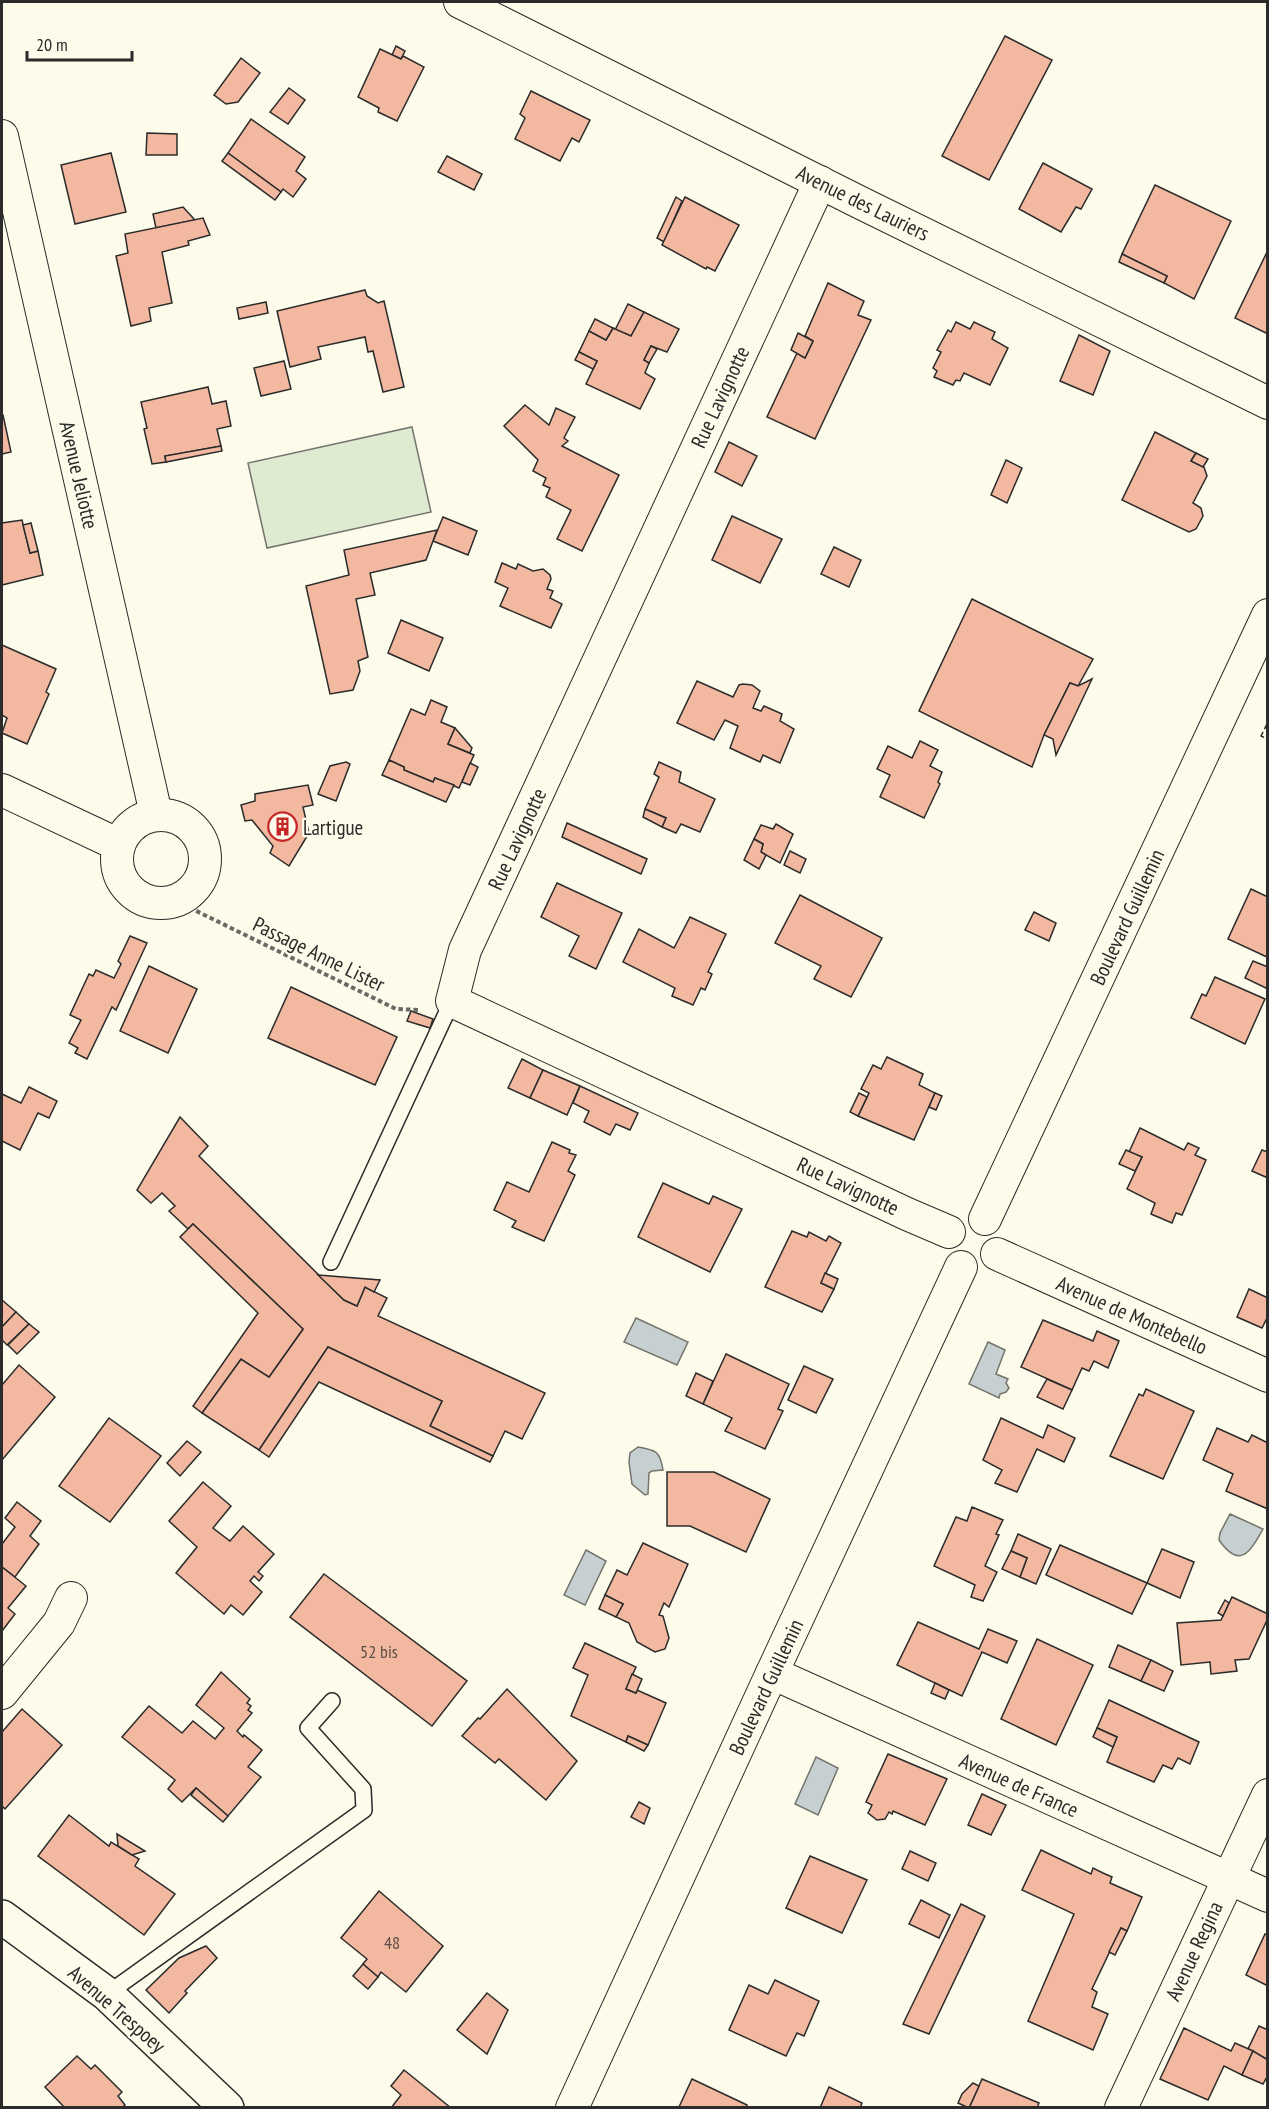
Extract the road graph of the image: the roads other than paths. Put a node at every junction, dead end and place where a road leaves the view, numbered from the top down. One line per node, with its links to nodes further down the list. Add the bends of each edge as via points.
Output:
1 (460, 2): 3 (street, Avenue des Lauriers)
2 (2, 136): 7 (street, Avenue Jeliotte)
3 (820, 182): 4 (street, Avenue des Lauriers); 9 (street, Rue Lavignotte, via 465,950)
4 (1268, 403)
5 (1268, 615): 10 (street, Boulevard Guillemin)
6 (2, 790): 8 (street)
7 (156, 814): 8 (street, via 133,824); 8 (street, via 184,820 195,830 204,849 204,871 189,894 162,904 135,895 119,873)
8 (118, 845)
9 (452, 1001): 11 (street, Rue Lavignotte); 13 (lane)
10 (985, 1219): 11 (street, via 968,1217); 12 (street, via 998,1234)
11 (949, 1232): 14 (street, via 948,1252)
12 (997, 1254): 14 (street, via 982,1268); 15 (street, Avenue de Montebello)
13 (331, 1262)
14 (961, 1267): 17 (street, Boulevard Guillemin)
15 (1268, 1376)
16 (71, 1598): 18 (street, via 59,1623)
17 (772, 1673): 21 (street, Avenue de France); 26 (street, Boulevard Guillemin)
18 (2, 1693)
19 (332, 1701): 24 (lane, via 308,1728 363,1789 364,1810)
20 (1268, 1795): 21 (street, Avenue Regina)
21 (1227, 1879): 22 (street, Avenue de France); 27 (street, Avenue Regina)
22 (1268, 1896)
23 (2, 1917): 24 (street, Avenue Trespoey)
24 (107, 1994): 25 (street, Avenue Trespoey)
25 (227, 2108)
26 (572, 2108)
27 (1121, 2108)

